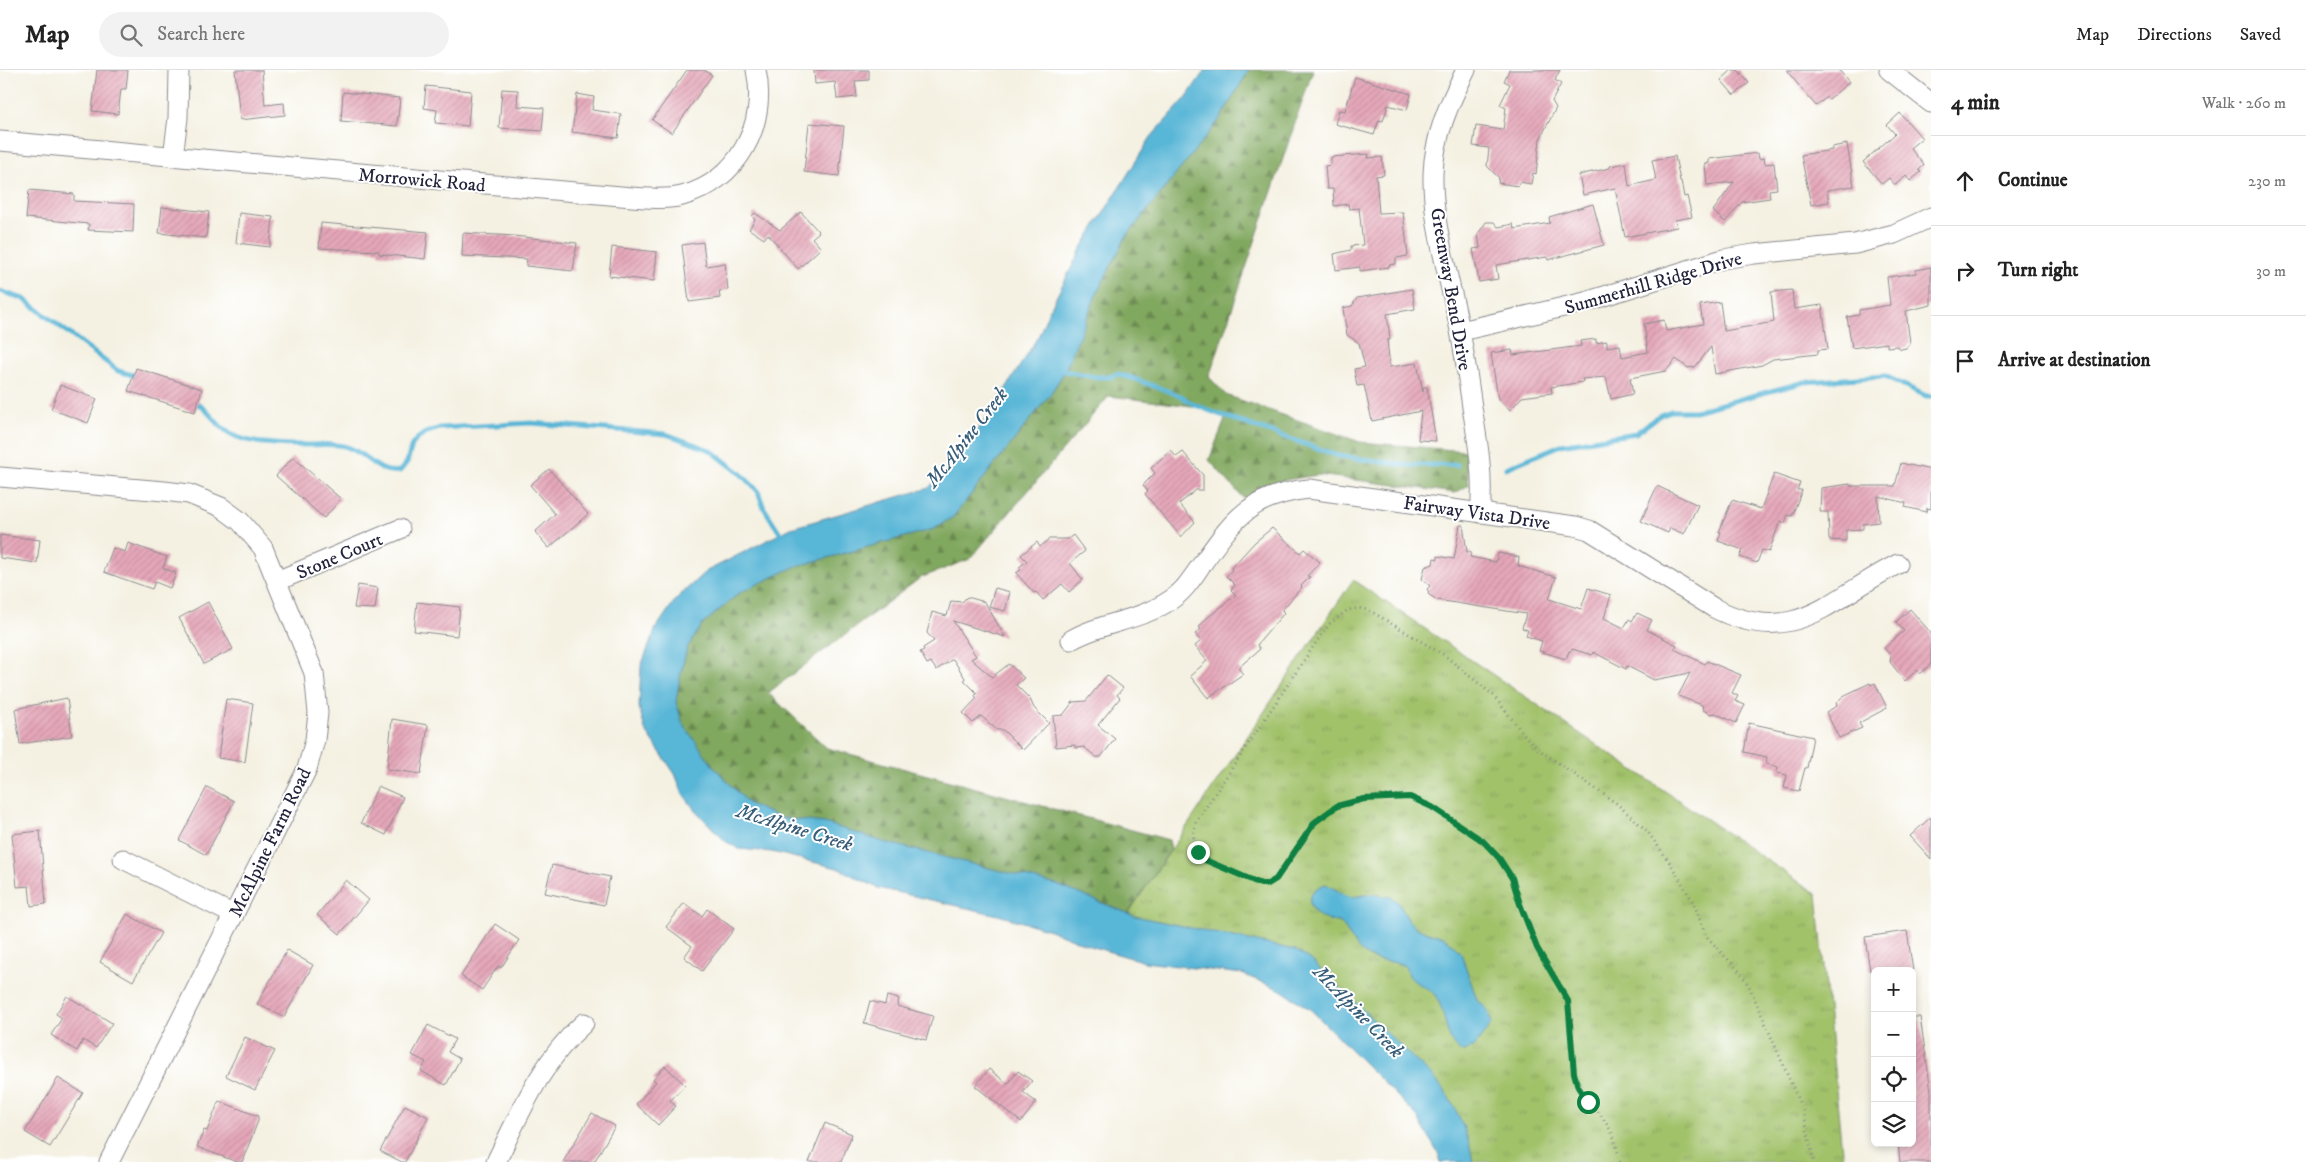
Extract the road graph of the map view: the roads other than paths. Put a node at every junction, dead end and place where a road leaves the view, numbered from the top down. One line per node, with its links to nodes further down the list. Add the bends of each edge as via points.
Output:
1 (179, 70): 7 (street)
2 (756, 70): 7 (street, Morrowick Road, via 760,88 759,110 742,153 733,165 703,188 682,196 632,198)
3 (1466, 70): 9 (street, Greenway Bend Drive, via 1443,122 1436,148 1434,175 1436,212)
4 (1890, 70): 5 (street)
5 (1931, 103)
6 (0, 141): 7 (street, Morrowick Road)
7 (173, 157)
8 (1931, 216): 9 (street, Summerhill Ridge Drive, via 1894,234 1855,244 1723,260 1585,302)
9 (1461, 330): 11 (street, Greenway Bend Drive, via 1482,469)
10 (0, 477): 14 (street, McAlpine Farm Road, via 199,497 221,507 249,529 263,548)
11 (1480, 513): 13 (street, Fairway Vista Drive, via 1589,530 1714,608 1746,621 1801,620); 15 (street, Fairway Vista Drive, via 1309,489 1272,496 1258,502 1235,521 1174,598 1141,616 1101,626)
12 (400, 529): 14 (street, Stone Court)
13 (1898, 564)
14 (277, 581): 17 (street, McAlpine Farm Road, via 314,673 318,713 315,740 301,784)
15 (1071, 640)
16 (123, 859): 17 (street)
17 (234, 915): 19 (street, McAlpine Farm Road)
18 (584, 1023): 20 (street, via 568,1037 546,1066)
19 (109, 1162)
20 (496, 1162)

